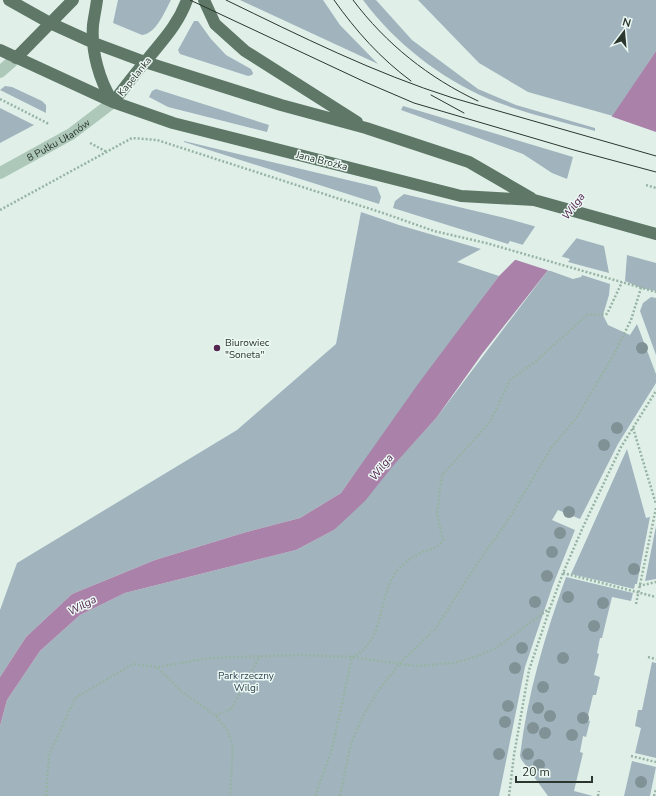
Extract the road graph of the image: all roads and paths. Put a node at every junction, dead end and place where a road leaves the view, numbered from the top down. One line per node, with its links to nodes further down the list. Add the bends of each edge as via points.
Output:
1 (9, 0): 6 (main road, Jana Brożka)
2 (73, 0): 6 (main road)
3 (97, 0): 7 (main road, Kapelanka, via 93,26)
4 (187, 0): 10 (main road, Kapelanka, via 169,34)
5 (204, 0): 15 (main road, via 215,24 245,51)
6 (50, 23): 7 (main road, Jana Brożka); 9 (main road)
7 (94, 43): 10 (main road, Jana Brożka); 13 (main road, Kapelanka, via 106,92)
8 (0, 50): 9 (main road, Jana Brożka)
9 (16, 58): 11 (street); 13 (main road, Jana Brożka)
10 (145, 62): 13 (main road, Kapelanka); 15 (main road, Jana Brożka, via 281,105)
11 (0, 72)
12 (0, 98): 14 (path)
13 (113, 102): 16 (street, 8 Pułku Ułanów, via 71,134); 19 (main road, Jana Brożka, via 173,123 461,196)
14 (41, 120)
15 (366, 128): 19 (main road, Jana Brożka, via 469,162)
16 (0, 173)
17 (646, 185): 18 (path)
18 (656, 188)
19 (534, 200): 21 (main road, Jana Brożka)
20 (0, 210): 22 (path, via 132,138 157,140 434,231 486,243)
21 (656, 234)
22 (622, 282): 23 (path); 37 (path, via 607,314 587,315 536,361 510,380 490,422 442,475 437,514 443,540 439,546 421,552 399,567 390,583 371,640 360,654)
23 (641, 288): 24 (path); 40 (path, via 631,320 577,417 551,448 506,523 436,628)
24 (656, 292)
25 (656, 391): 26 (path)
26 (633, 428): 27 (path); 29 (path, via 621,447)
27 (656, 504)
28 (656, 508): 31 (path)
29 (563, 573): 32 (path); 35 (path)
30 (656, 582): 31 (path)
31 (639, 586): 32 (path)
32 (638, 592): 33 (path); 34 (path)
33 (656, 597)
34 (636, 604)
35 (550, 608): 40 (path, via 496,648 475,657 454,663 415,666); 51 (path, via 529,670)
36 (260, 656): 37 (path); 41 (path, via 210,658); 42 (path, via 232,708)
37 (352, 657): 40 (path); 49 (path, via 332,749)
38 (648, 657): 39 (path)
39 (656, 659)
40 (400, 663): 50 (path, via 364,714 351,744)
41 (158, 667): 42 (path, via 182,692); 47 (path, via 133,664 75,698 49,755)
42 (216, 716): 48 (path, via 227,730 233,746)
43 (631, 756): 44 (path)
44 (656, 762)
45 (656, 789): 53 (path)
46 (599, 791): 52 (path)
47 (46, 796)
48 (230, 796)
49 (315, 796)
50 (340, 796)
51 (509, 796)
52 (598, 796)
53 (654, 796)

